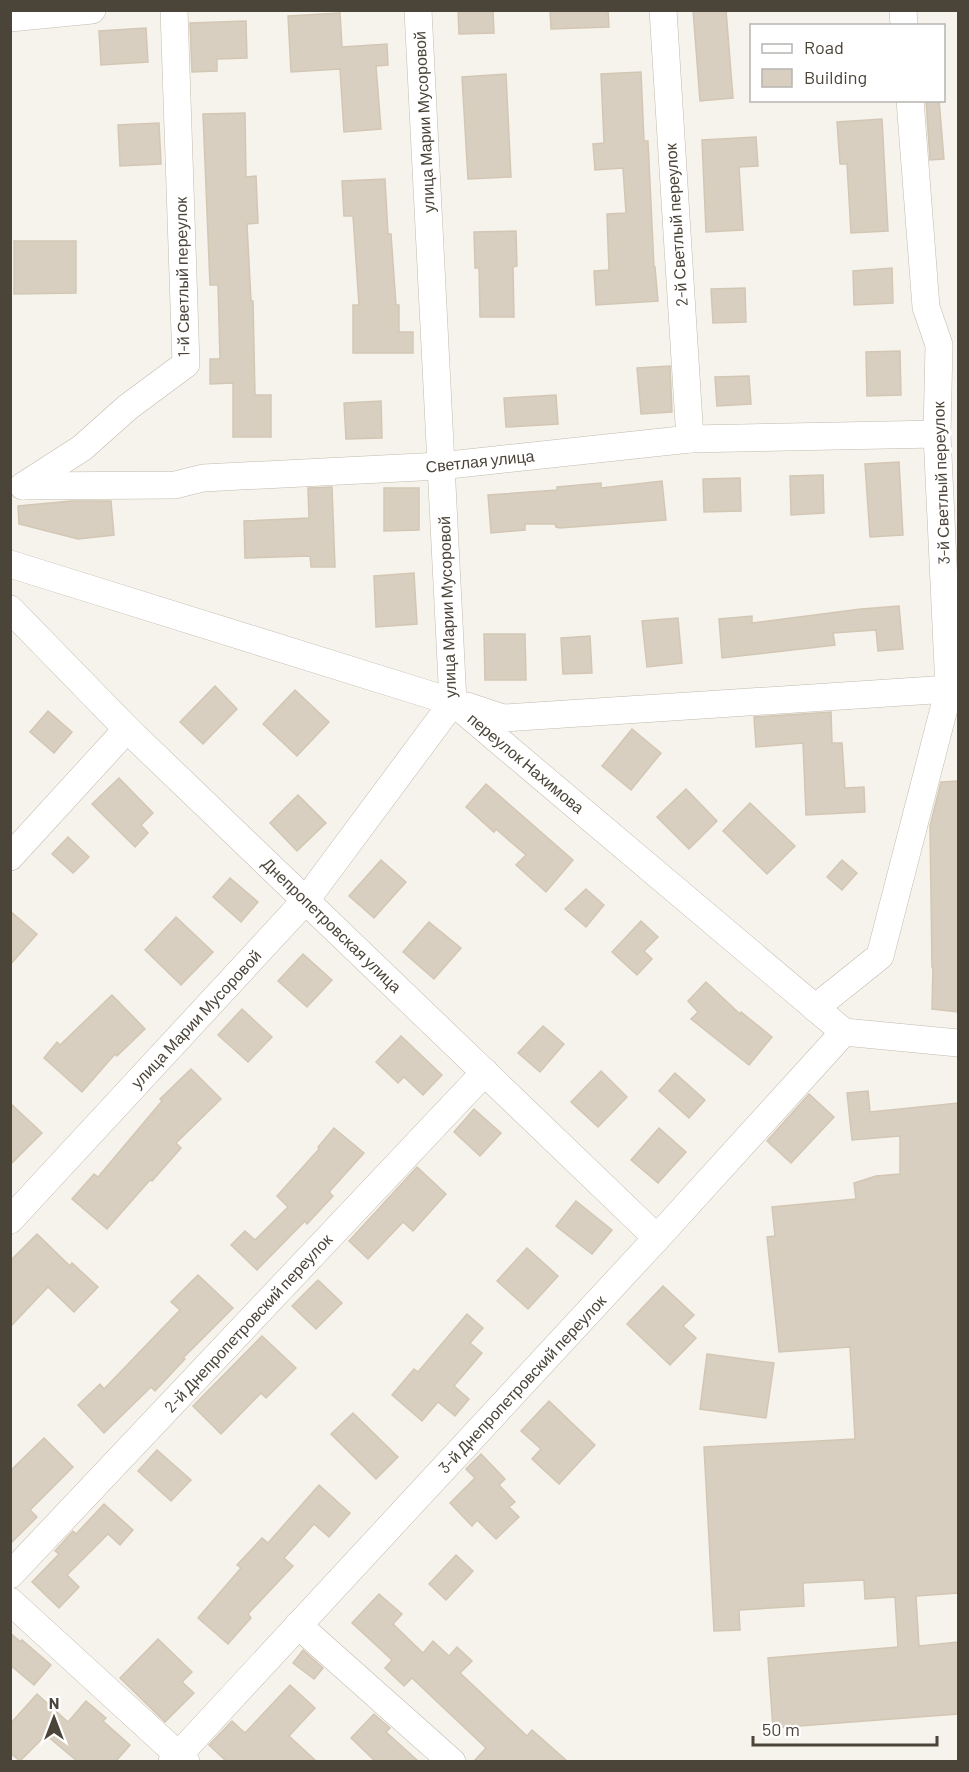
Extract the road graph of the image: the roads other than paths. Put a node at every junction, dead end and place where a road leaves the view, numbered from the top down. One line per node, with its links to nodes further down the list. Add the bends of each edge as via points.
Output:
1 (92, 10): 5 (street)
2 (174, 10): 11 (street, 1-й Светлый переулок, via 186,364 82,448)
3 (418, 10): 10 (street, улица Марии Мусоровой)
4 (663, 10): 9 (street, 2-й Светлый переулок)
5 (10, 18)
6 (910, 102): 7 (street, 3-й Светлый переулок, via 926,307)
7 (949, 343): 8 (street, 3-й Светлый переулок)
8 (937, 434): 9 (street, Светлая улица); 14 (street, 3-й Светлый переулок)
9 (690, 439): 10 (street, Светлая улица)
10 (440, 466): 11 (street, Светлая улица, via 203,478 175,485); 15 (street, улица Марии Мусоровой)
11 (17, 487)
12 (10, 564): 15 (street, переулок Нахимова)
13 (10, 609): 16 (street, Днепропетровская улица)
14 (949, 689): 15 (street, via 503,718); 19 (street, 3-й Светлый переулок, via 880,956)
15 (453, 702): 18 (street, улица Марии Мусоровой); 19 (street, переулок Нахимова)
16 (127, 729): 17 (street); 18 (street, Днепропетровская улица)
17 (10, 857)
18 (306, 900): 22 (street, Днепропетровская улица); 23 (street, улица Марии Мусоровой)
19 (815, 1008): 20 (street)
20 (844, 1032): 21 (street); 24 (street, 3-й Днепропетровский переулок)
21 (958, 1043)
22 (484, 1072): 24 (street, Днепропетровская улица); 25 (street, 2-й Днепропетровский переулок)
23 (10, 1220)
24 (657, 1238): 27 (street, 3-й Днепропетровский переулок)
25 (10, 1575)
26 (10, 1601): 28 (street)
27 (298, 1625): 28 (street, 3-й Днепропетровский переулок); 29 (street)
28 (179, 1759)
29 (452, 1761)

